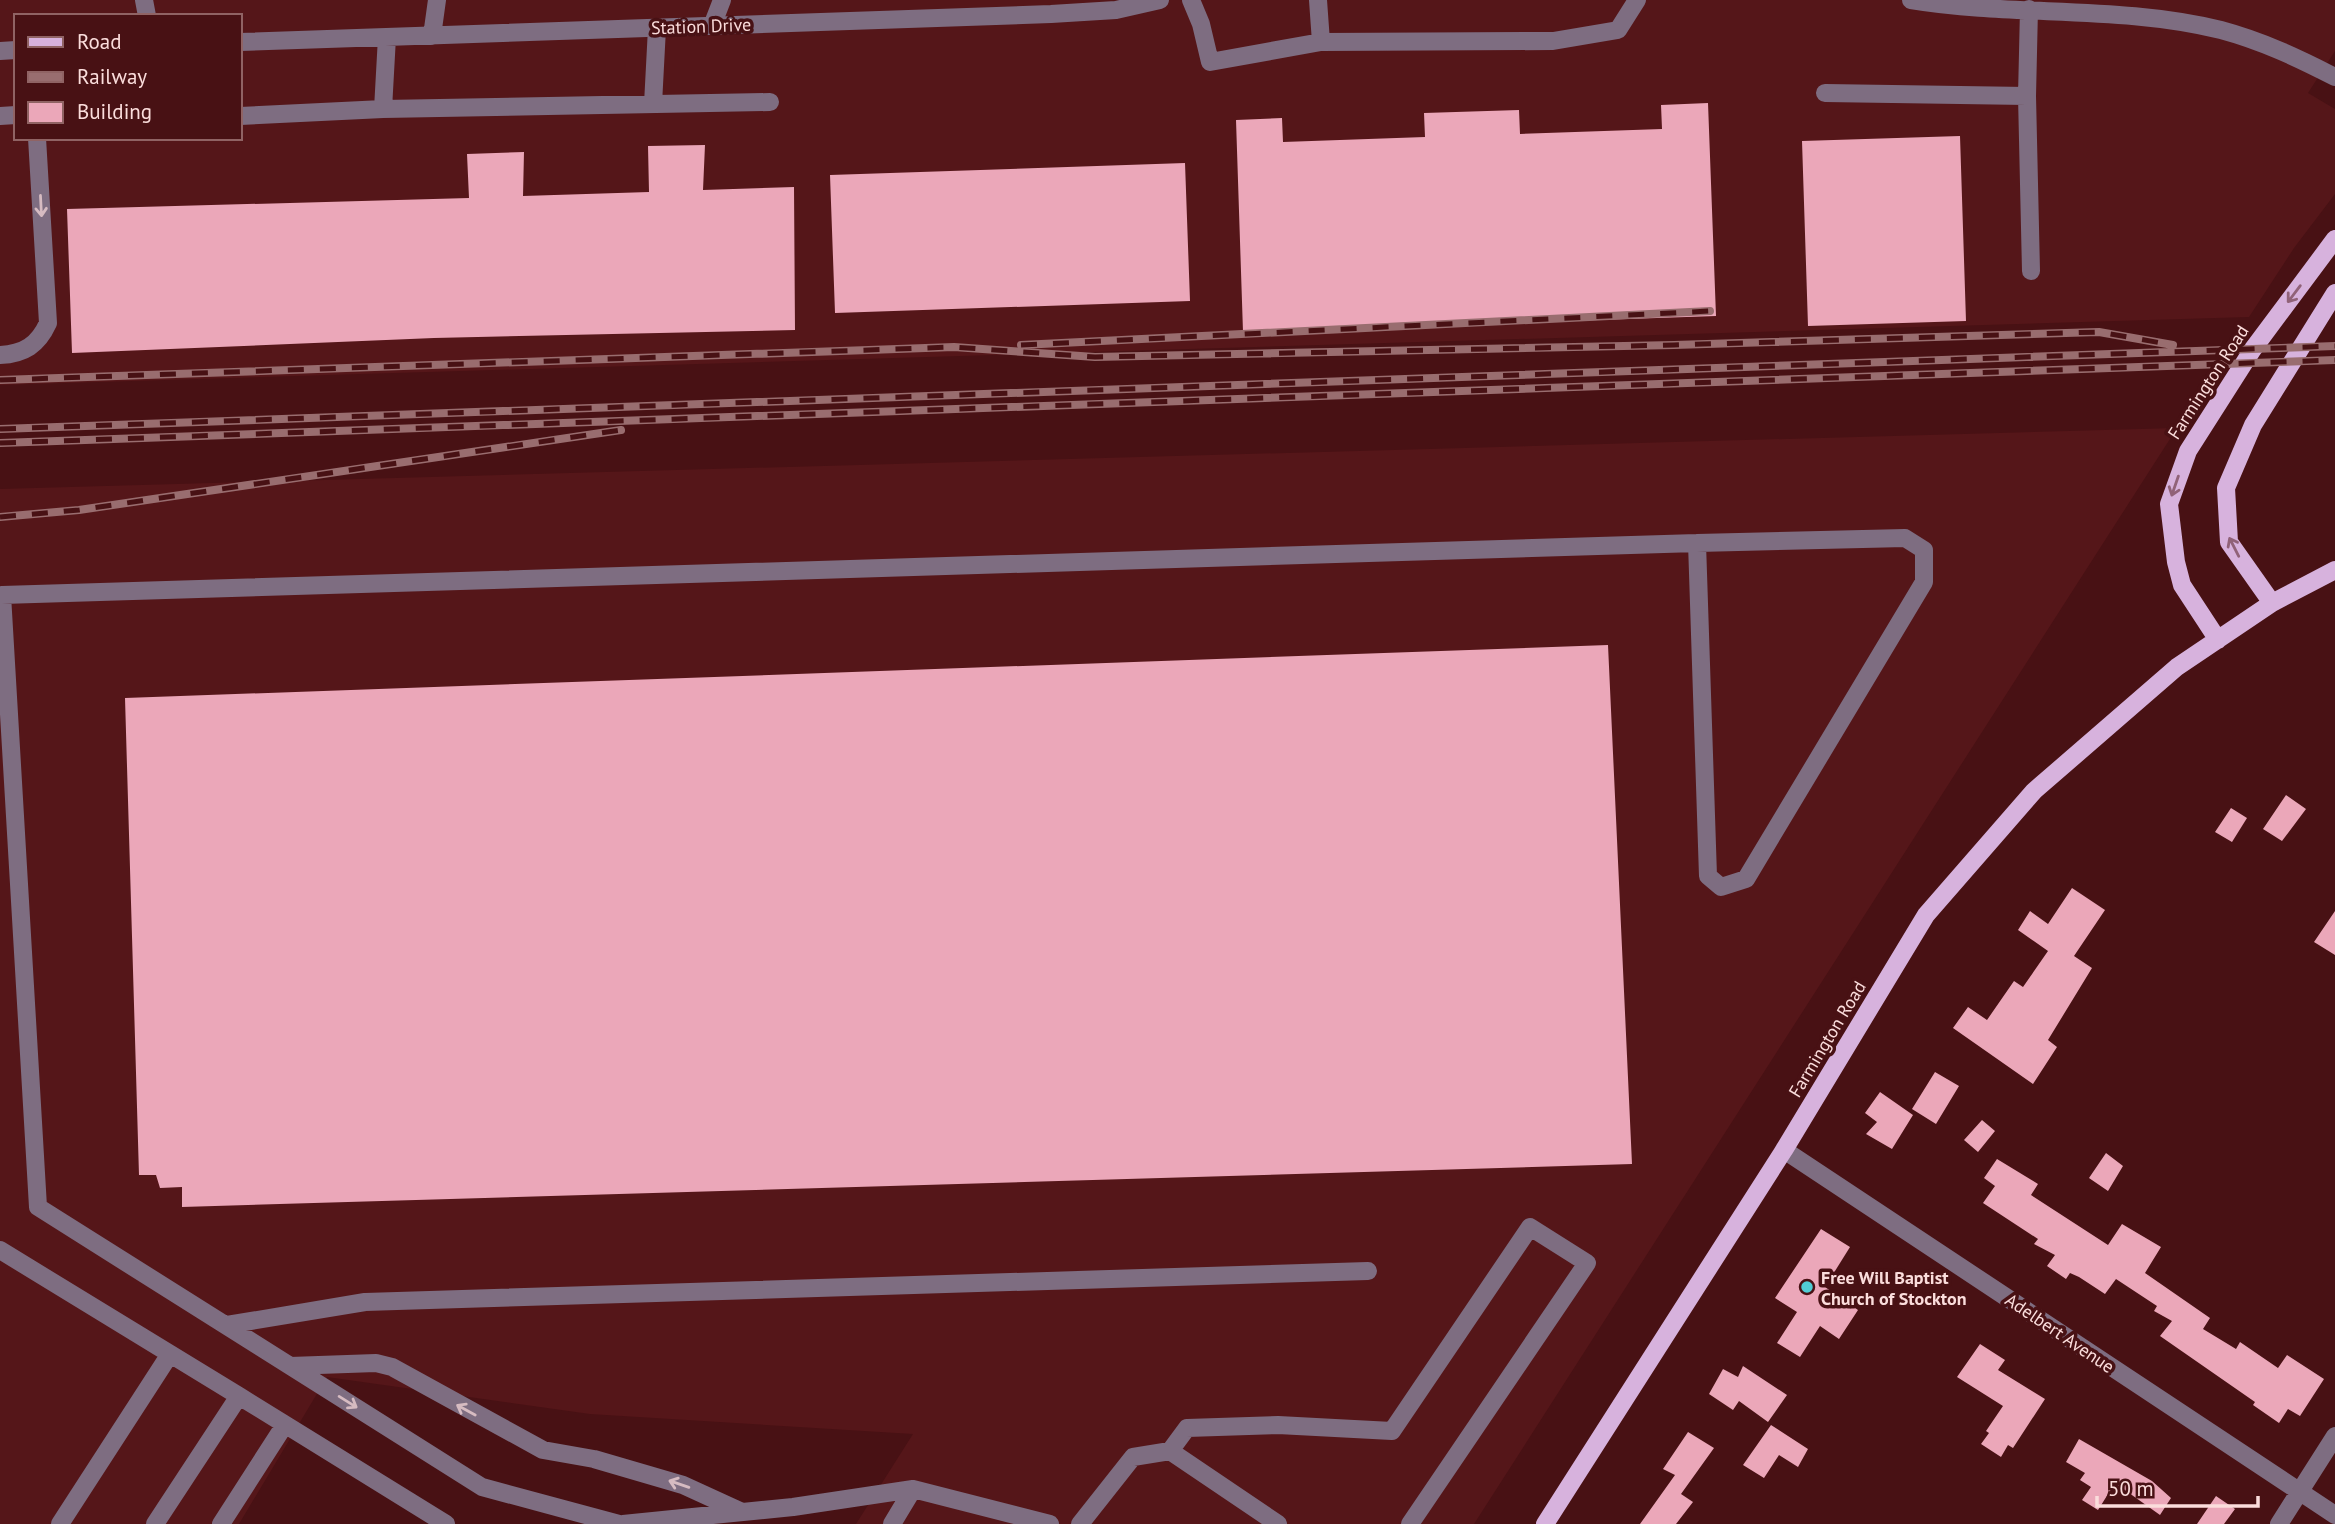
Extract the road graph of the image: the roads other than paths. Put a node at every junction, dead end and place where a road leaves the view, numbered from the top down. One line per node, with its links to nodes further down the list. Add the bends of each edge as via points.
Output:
1 (437, 0): 13 (street)
2 (722, 0): 11 (street)
3 (1160, 0): 9 (street, Station Drive, via 1116,10)
4 (1191, 0): 16 (street, via 1210,62)
5 (1318, 0): 16 (street)
6 (1637, 0): 16 (street, via 1618,30 1553,41)
7 (1911, 0): 8 (street)
8 (1959, 2): 10 (street)
9 (1050, 7): 11 (street, Station Drive)
10 (2029, 9): 17 (street, via 2108,13 2221,30 2289,54); 19 (street)
11 (712, 26): 12 (street, Station Drive)
12 (657, 28): 13 (street, Station Drive); 21 (street)
13 (432, 36): 14 (street, Station Drive)
14 (387, 37): 15 (street, Station Drive); 22 (street)
15 (242, 42)
16 (1321, 42)
17 (2335, 77)
18 (1825, 93): 19 (street)
19 (2027, 96): 26 (street)
20 (770, 102): 21 (street)
21 (653, 104): 22 (street)
22 (383, 109): 23 (street)
23 (242, 116)
24 (37, 140): 28 (street, one-way to 28, via 48,323 41,339 29,348)
25 (2335, 239): 32 (main road, Farmington Road, one-way to 32, via 2253,349 2188,451 2169,504 2182,585)
26 (2031, 271)
27 (2335, 293): 31 (main road, one-way to 27, via 2229,542 2226,488 2253,425)
28 (0, 355)
29 (1697, 543): 29 (street, via 1905,538 1924,550 1924,582 1746,879 1721,887 1708,876); 36 (street, via 2,595 38,1207)
30 (2335, 570): 31 (main road, Farmington Road)
31 (2272, 603): 32 (main road, Farmington Road)
32 (2218, 640): 33 (main road, Farmington Road, via 2177,667 2034,791 1926,915)
33 (1784, 1150): 44 (street, Adelbert Avenue); 57 (main road, Farmington Road)
34 (0, 1250): 37 (street)
35 (1368, 1271): 36 (street, via 365,1302)
36 (227, 1325): 38 (street)
37 (170, 1354): 39 (street); 47 (street)
38 (290, 1366): 45 (street, one-way to 38, via 684,1485 594,1459 543,1450 392,1367 376,1363); 51 (street, one-way to 51, via 482,1487)
39 (239, 1396): 40 (street); 48 (street)
40 (284, 1426): 49 (street); 50 (street)
41 (2335, 1436): 44 (street)
42 (1170, 1451): 54 (street, via 1133,1457); 55 (street); 56 (street, via 1187,1428 1278,1425 1392,1431 1530,1227 1587,1263)
43 (913, 1489): 45 (street); 52 (street); 53 (street)
44 (2300, 1492): 46 (street, Adelbert Avenue); 58 (street)
45 (742, 1512): 51 (street)
46 (2335, 1515)
47 (60, 1524)
48 (155, 1524)
49 (221, 1524)
50 (446, 1524)
51 (621, 1524)
52 (892, 1524)
53 (1050, 1524)
54 (1080, 1524)
55 (1278, 1524)
56 (1410, 1524)
57 (1545, 1524)
58 (2279, 1524)

